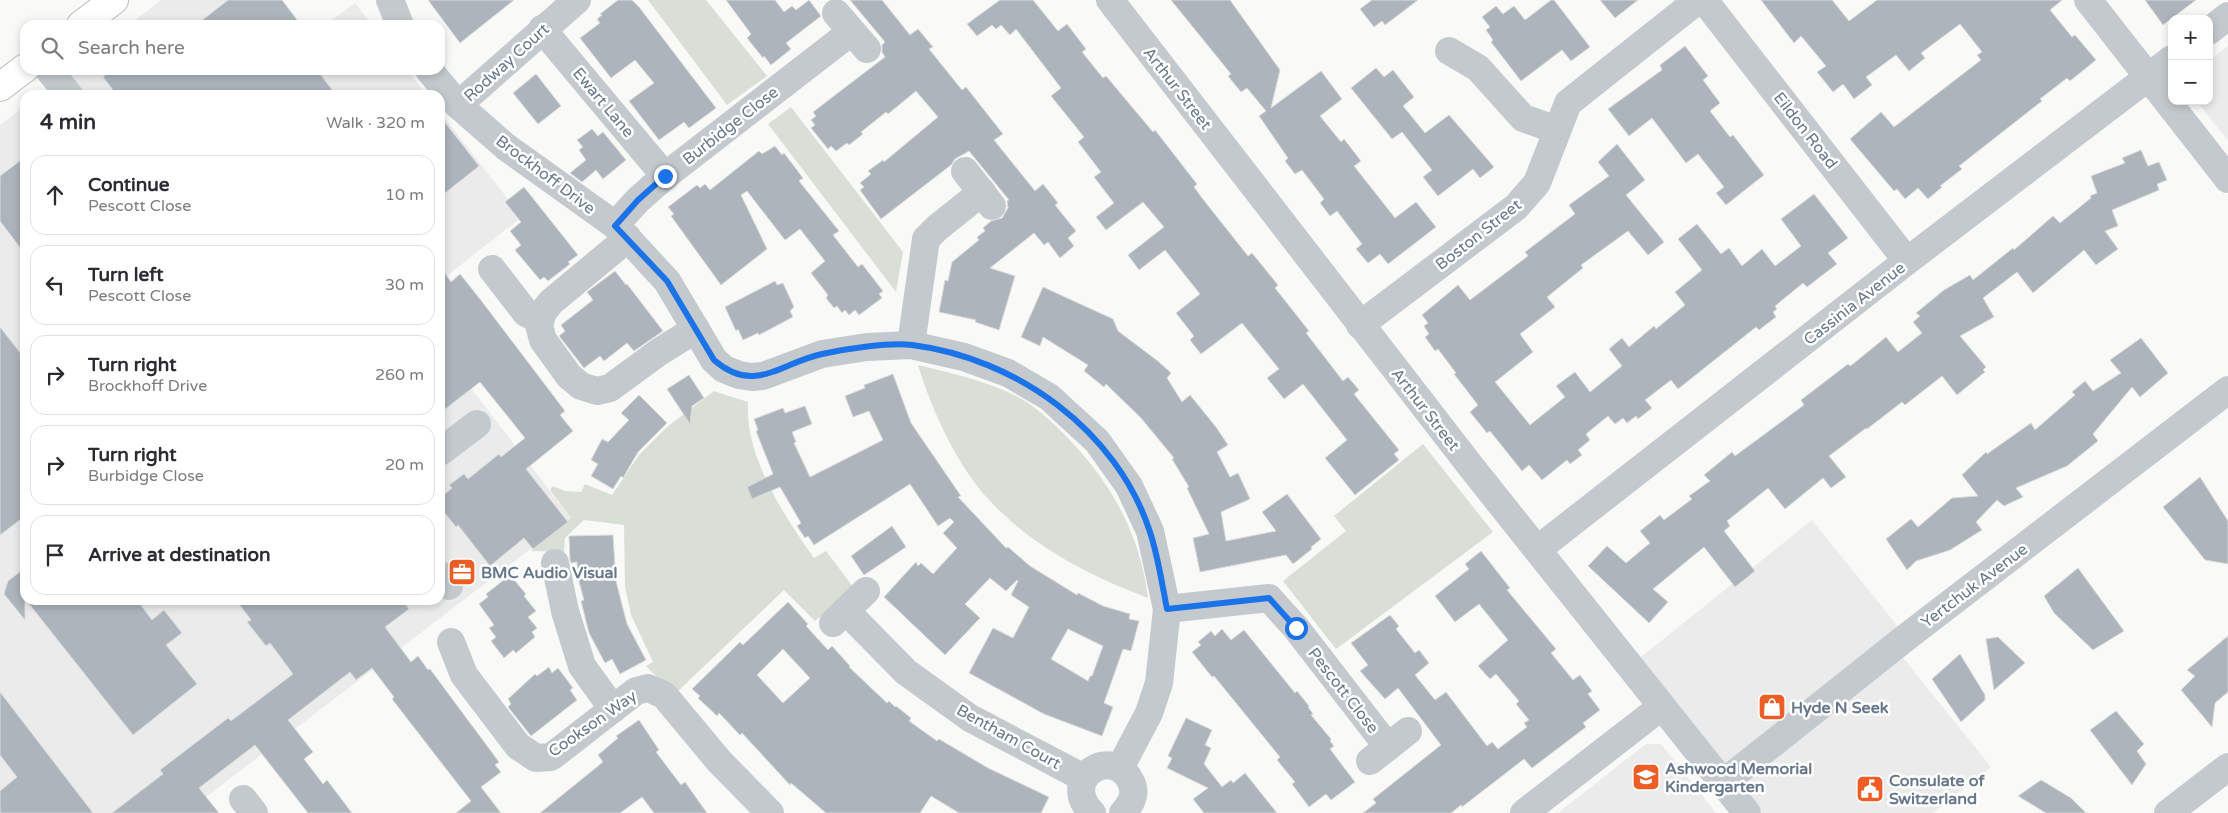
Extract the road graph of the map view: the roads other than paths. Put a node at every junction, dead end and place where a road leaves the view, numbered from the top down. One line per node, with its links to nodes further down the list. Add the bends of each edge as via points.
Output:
1 (114, 0): 9 (main road)
2 (390, 0): 10 (street)
3 (577, 0): 11 (street, Rodway Court)
4 (1110, 0): 31 (street, Arthur Street)
5 (1698, 0): 23 (street, Boston Street, via 1568,103)
6 (1704, 0): 28 (street, Eildon Road)
7 (2088, 0): 19 (street)
8 (2228, 16): 12 (street)
9 (88, 20)
10 (398, 20)
11 (542, 28): 22 (street, Rodway Court); 24 (street, Ewart Lane)
12 (2213, 28)
13 (851, 32): 24 (street, Burbidge Close)
14 (1449, 50): 23 (street, via 1478,68 1523,118)
15 (2168, 63): 19 (street, Cassinia Avenue)
16 (20, 72): 20 (main road)
17 (53, 75): 21 (street)
18 (433, 75): 22 (street, Brockhoff Drive)
19 (2149, 77): 25 (street); 28 (street, Cassinia Avenue)
20 (0, 87)
21 (65, 90)
22 (458, 104): 27 (street, Brockhoff Drive, via 506,147)
23 (1557, 130): 31 (street, Boston Street, via 1537,183 1516,206)
24 (665, 176): 27 (street, Burbidge Close, via 638,200)
25 (2228, 179)
26 (980, 190): 33 (street, via 926,239)
27 (622, 232): 30 (street, Burbidge Close, via 551,302); 32 (street, Brockhoff Drive, via 667,281)
28 (1907, 261): 37 (street, Cassinia Avenue)
29 (492, 269): 30 (street, via 526,313)
30 (540, 320): 32 (street, via 542,340 569,376 581,386 597,391 610,388)
31 (1360, 325): 37 (street, Arthur Street)
32 (696, 329): 33 (street, Brockhoff Drive, via 714,360 724,369 752,378 822,354)
33 (911, 345): 40 (street, Brockhoff Drive, via 964,357 1008,373 1049,398 1097,441 1129,486 1150,531)
34 (2228, 390): 48 (street, Yertchuk Avenue)
35 (477, 424): 36 (street)
36 (445, 448)
37 (1538, 549): 42 (street, Arthur Street)
38 (555, 563): 43 (street, via 582,666)
39 (866, 592): 47 (street, Bentham Court, via 840,617 906,672 970,718)
40 (1167, 609): 44 (street, Pescott Close, via 1269,598); 46 (street, Brockhoff Drive, via 1159,683 1149,713)
41 (452, 640): 43 (street, Cookson Way, via 464,674 518,746 536,758 551,757)
42 (1661, 707): 48 (street, Arthur Street); 52 (street)
43 (613, 709): 50 (street, Cookson Way, via 636,691 648,688 664,695 719,761)
44 (1389, 746)
45 (2228, 767): 54 (street)
46 (1120, 768): 47 (street, via 1100,766); 49 (street, via 1133,785)
47 (1084, 778): 51 (street, via 1081,797)
48 (1723, 783): 53 (street, Arthur Street)
49 (1131, 810)
50 (770, 813)
51 (1091, 813)
52 (1524, 813)
53 (1747, 813)
54 (2168, 813)

